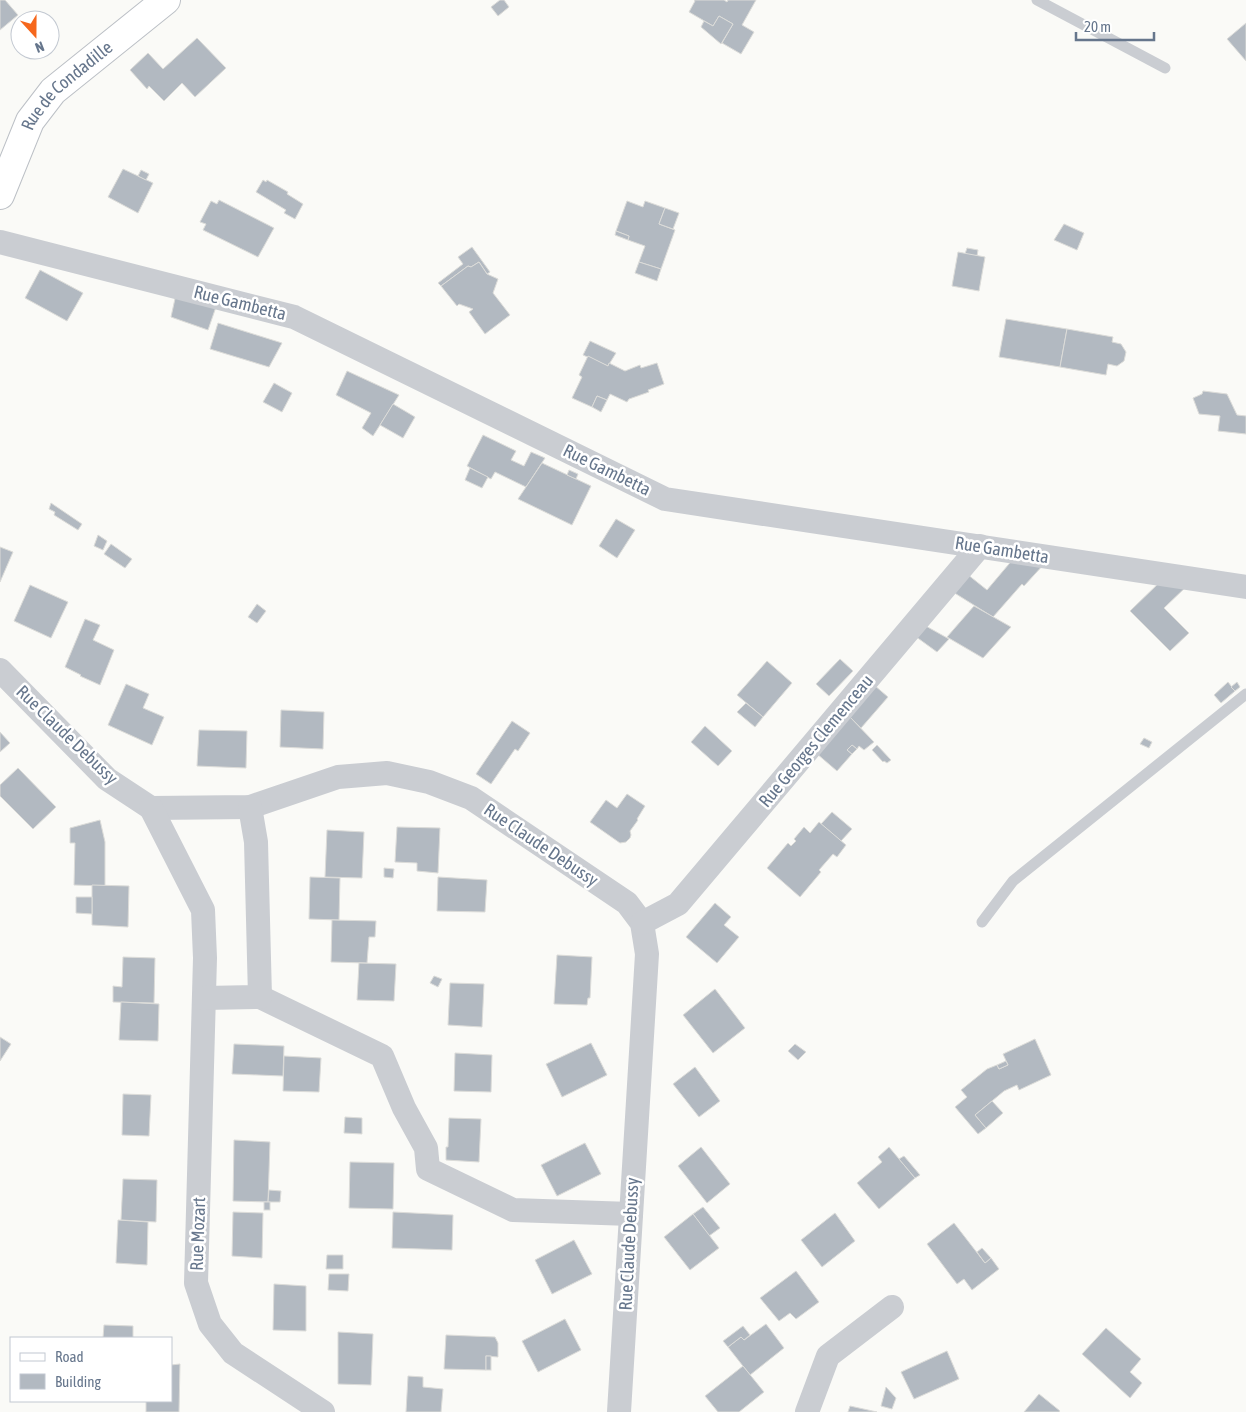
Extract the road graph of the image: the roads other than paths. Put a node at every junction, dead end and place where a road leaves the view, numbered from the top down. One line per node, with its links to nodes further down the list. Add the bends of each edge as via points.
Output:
1 (166, 0): 4 (street, Rue de Condadille, via 53,91 30,121)
2 (1037, 0): 3 (lane)
3 (1165, 68)
4 (0, 195)
5 (0, 242): 6 (street, Rue Gambetta, via 294,316 665,498)
6 (980, 546): 7 (street, Rue Gambetta); 13 (street, Rue Georges Clemenceau, via 678,904)
7 (1246, 587)
8 (0, 670): 11 (street, Rue Claude Debussy, via 107,779)
9 (1246, 694): 12 (lane, via 1013,881)
10 (250, 807): 11 (street, Rue Claude Debussy); 13 (street, Rue Claude Debussy, via 338,777 387,773 429,782 471,798 627,904); 14 (street, via 256,842)
11 (151, 808): 15 (street, Rue Mozart, via 203,910)
12 (982, 922)
13 (642, 923): 16 (street, Rue Claude Debussy, via 647,954)
14 (260, 997): 15 (street); 16 (street, via 382,1056 404,1108 426,1148 428,1169 513,1210)
15 (204, 998): 18 (street, Rue Mozart, via 196,1283 210,1324 234,1353)
16 (631, 1214): 19 (street, Rue Claude Debussy)
17 (892, 1307): 20 (street, via 828,1356)
18 (323, 1412)
19 (619, 1412)
20 (807, 1412)

